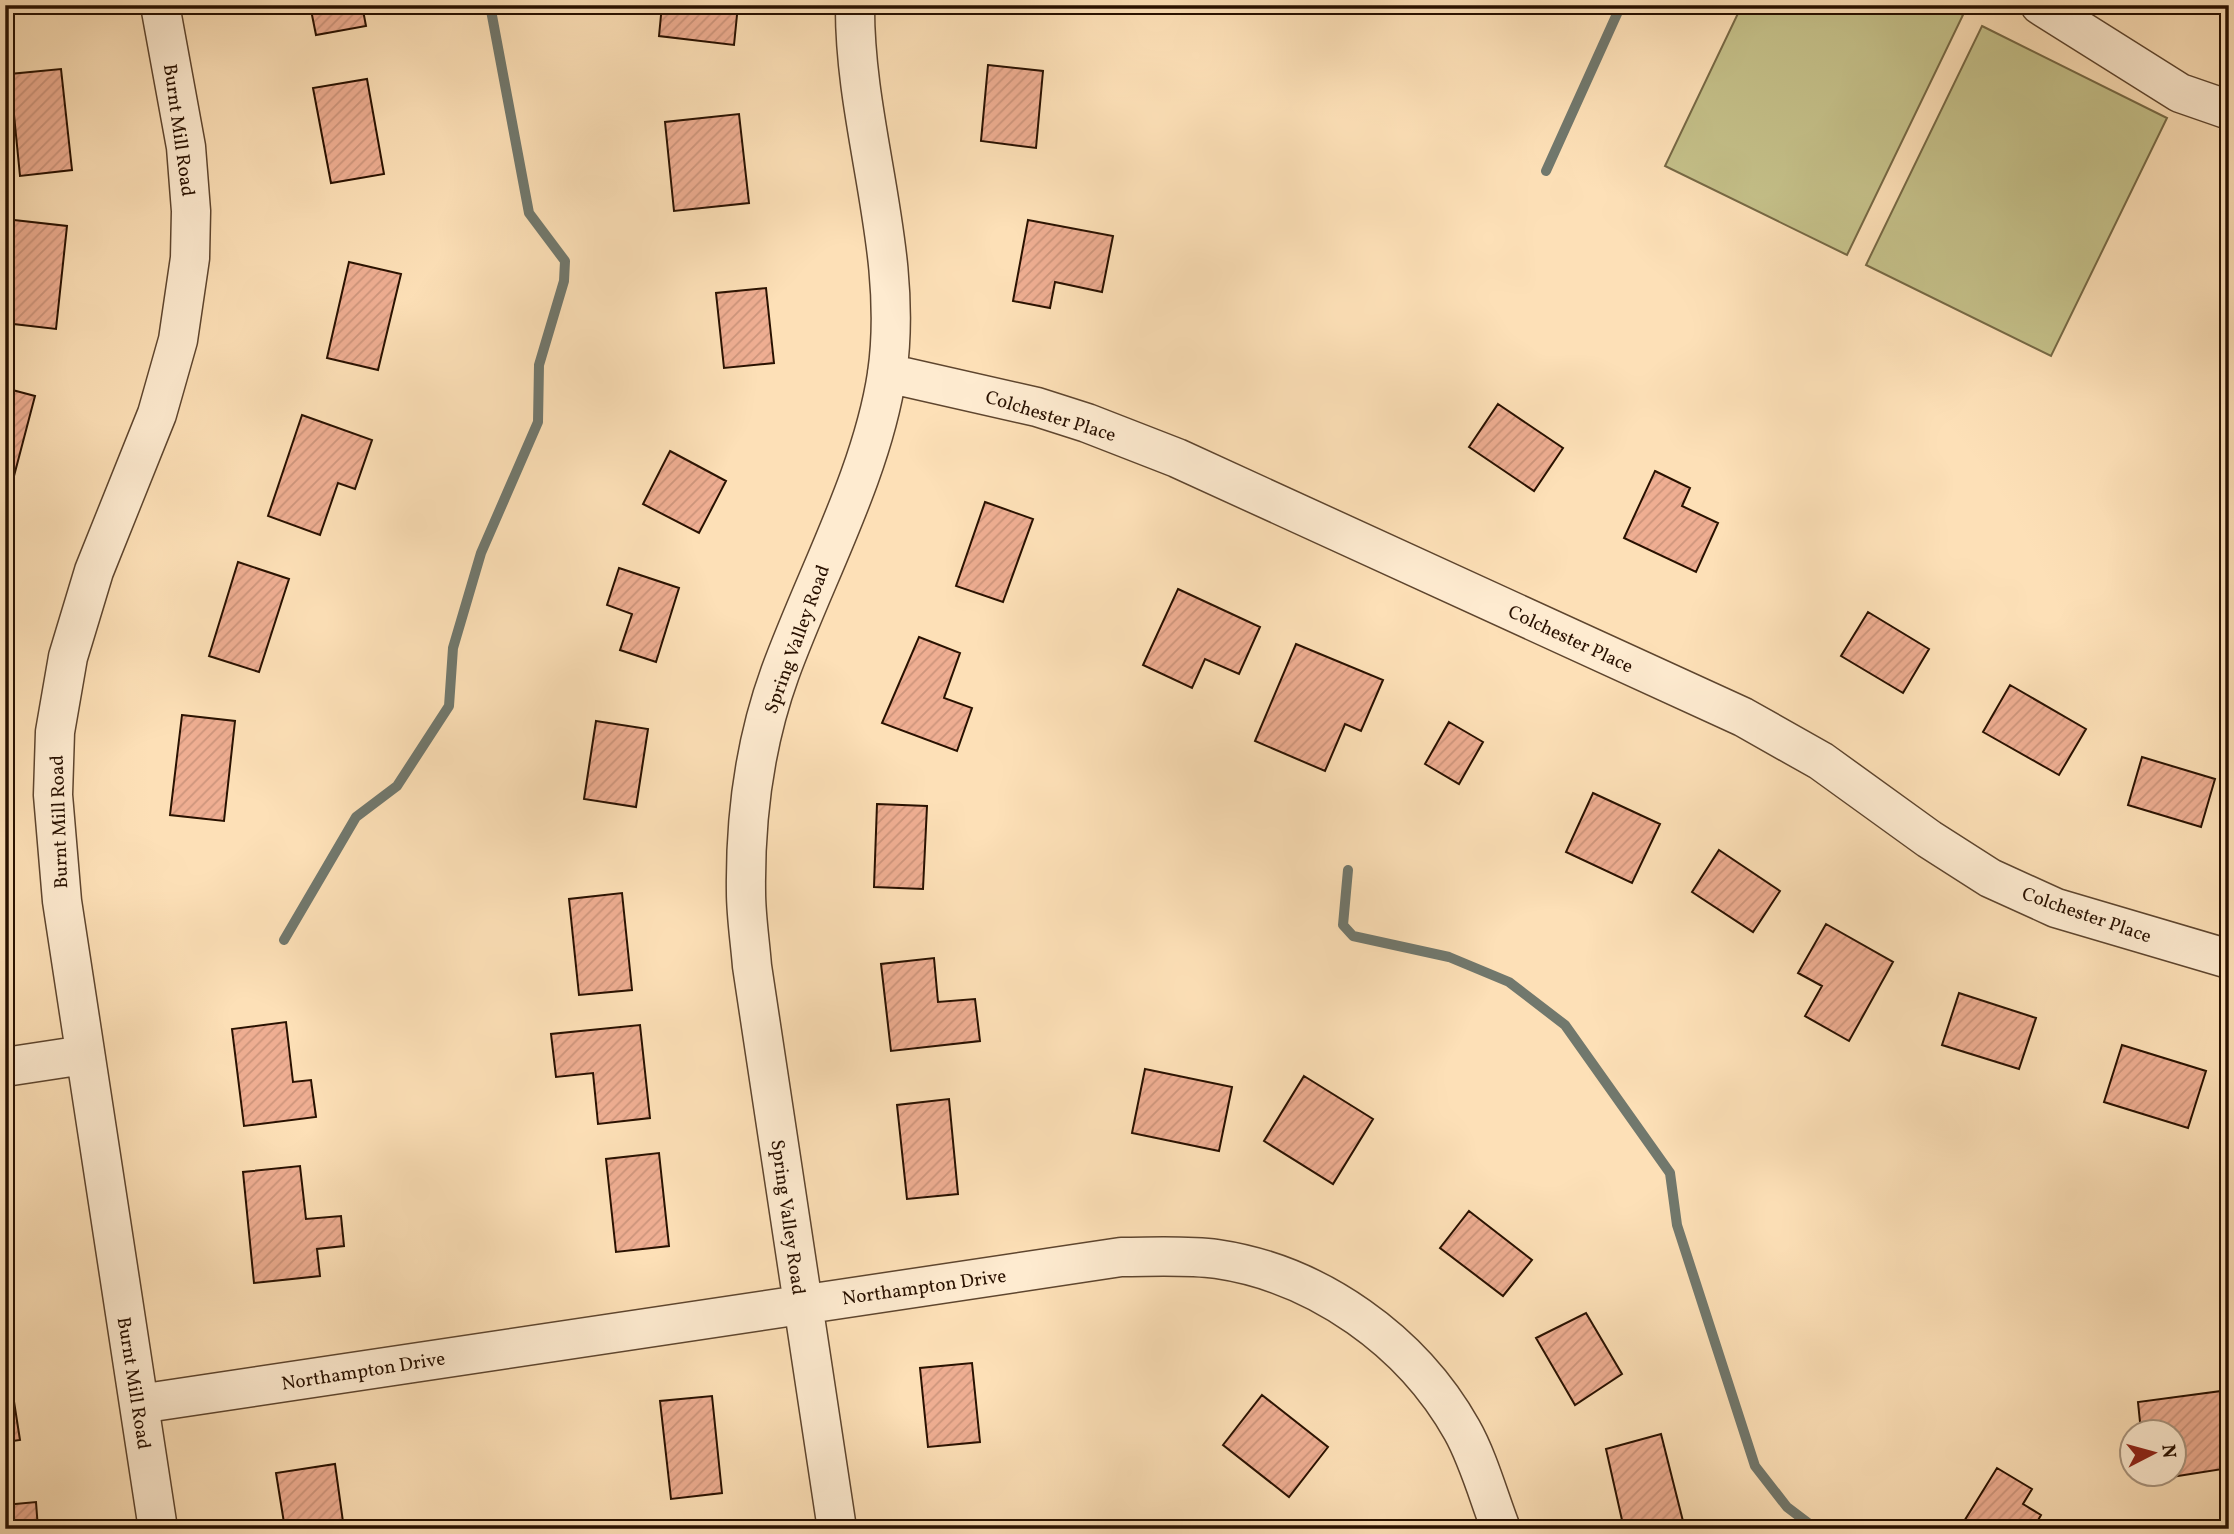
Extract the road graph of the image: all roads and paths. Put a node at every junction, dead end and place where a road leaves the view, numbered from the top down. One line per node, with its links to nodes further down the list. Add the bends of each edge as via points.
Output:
1 (160, 5): 7 (street, Burnt Mill Road, via 186,147 190,258 178,340 158,414 94,571 68,657 55,732 53,795 62,901)
2 (855, 5): 5 (street, Spring Valley Road, via 862,108 892,318)
3 (2040, 5): 4 (street, via 2180,93)
4 (2229, 110)
5 (887, 373): 6 (street, Colchester Place, via 1037,407 1177,458 1743,717 1821,761 1990,878 2056,908); 9 (street, Spring Valley Road, via 861,470 779,675 759,747 749,815 746,893 752,966)
6 (2229, 959)
7 (84, 1055): 8 (street); 10 (street, Burnt Mill Road)
8 (5, 1067)
9 (801, 1304): 10 (street, Northampton Drive); 12 (street, Spring Valley Road); 13 (street, Northampton Drive, via 1121,1257 1185,1257 1247,1265 1306,1287 1345,1308 1418,1368 1463,1432)
10 (139, 1404): 11 (street, Burnt Mill Road)
11 (158, 1529)
12 (837, 1529)
13 (1501, 1529)

